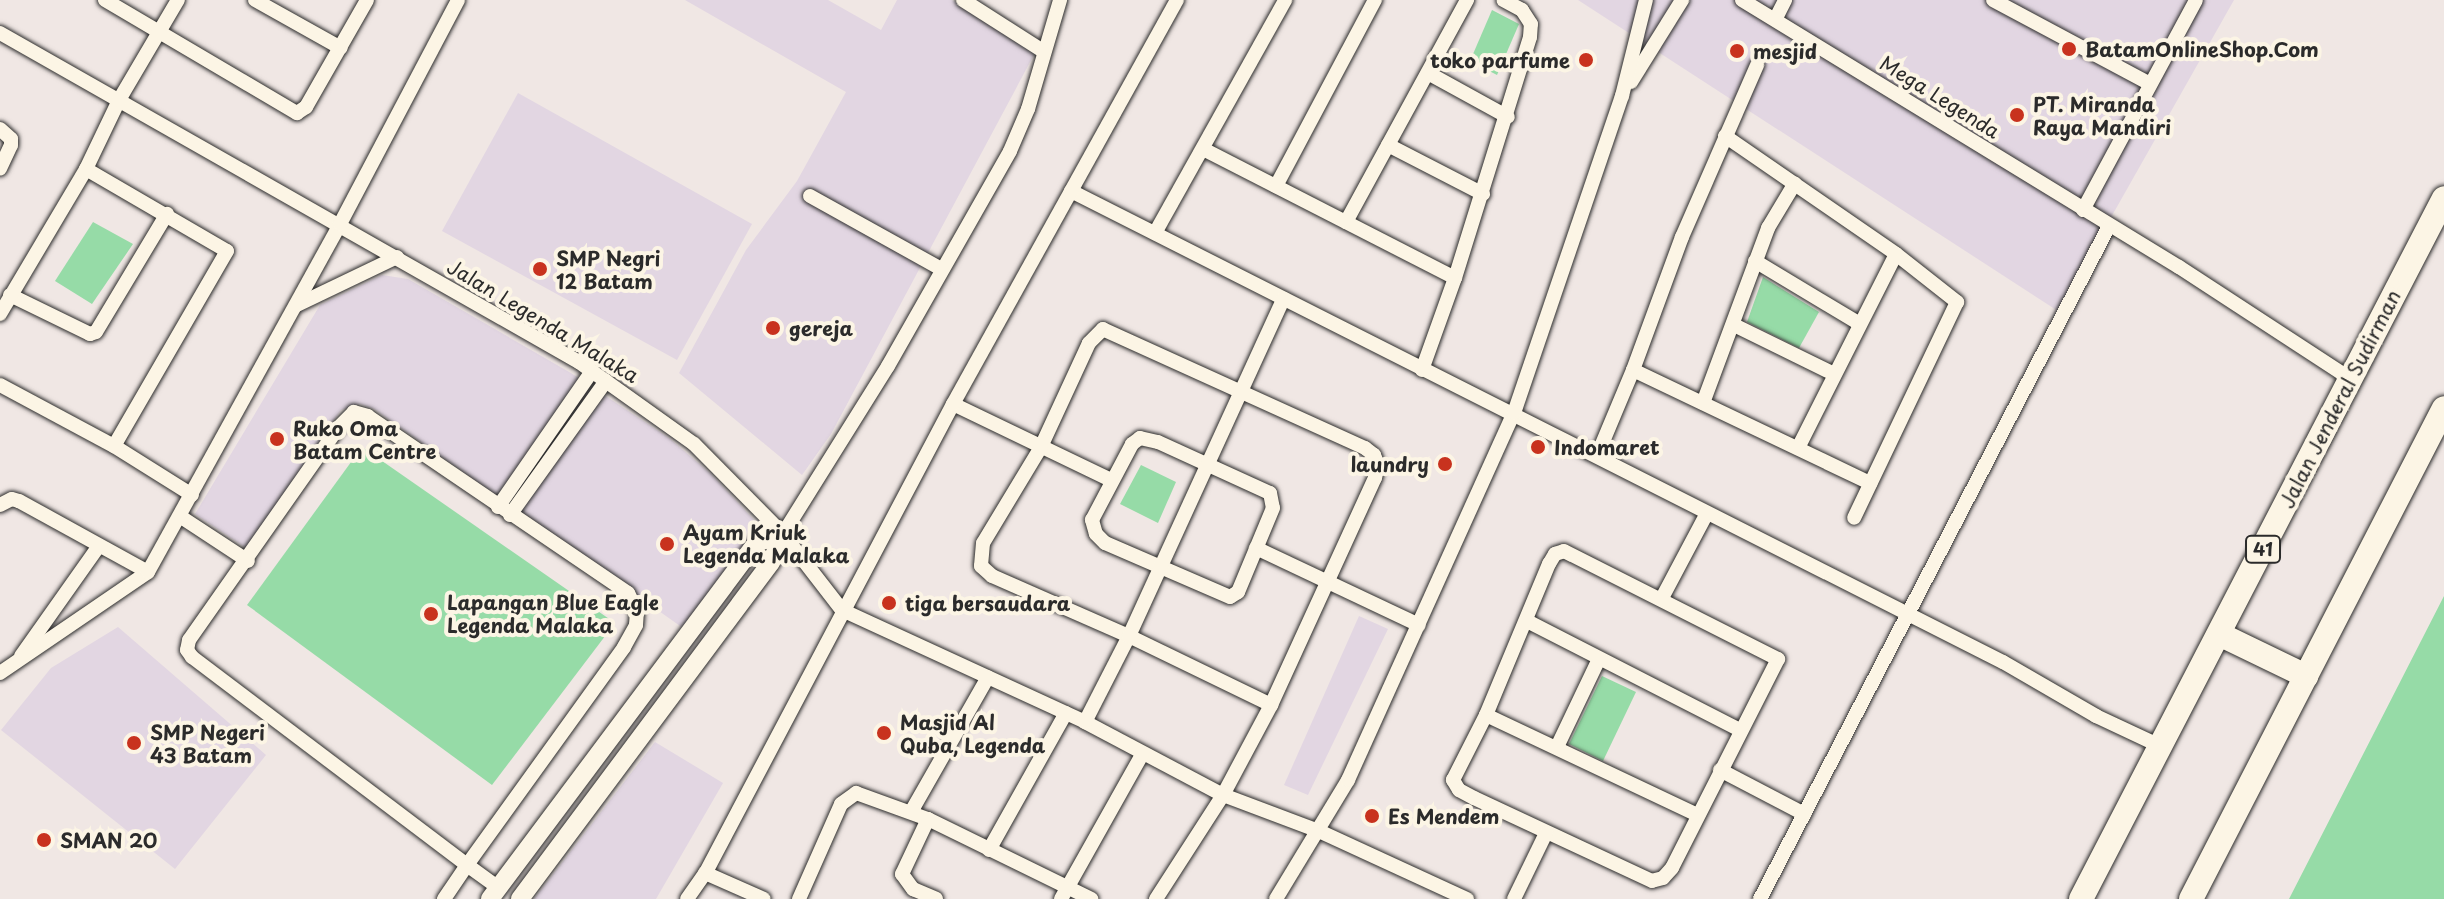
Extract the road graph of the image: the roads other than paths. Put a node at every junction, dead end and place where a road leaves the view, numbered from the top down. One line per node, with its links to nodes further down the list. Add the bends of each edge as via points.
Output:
1 (105, 0): 20 (street)
2 (178, 0): 20 (street)
3 (255, 0): 22 (street)
4 (367, 0): 22 (street)
5 (458, 0): 45 (street)
6 (963, 0): 23 (street)
7 (1060, 0): 23 (street)
8 (1177, 0): 38 (street)
9 (1285, 0): 33 (street)
10 (1375, 0): 37 (street)
11 (1467, 0): 25 (street)
12 (1503, 0): 29 (street, via 1522,10 1531,24)
13 (1646, 0): 27 (street)
14 (1682, 0): 27 (street)
15 (1742, 0): 19 (street, Mega Legenda)
16 (1785, 0): 19 (street)
17 (1993, 0): 26 (street)
18 (2196, 0): 26 (street)
19 (1776, 18): 42 (street, Mega Legenda)
20 (161, 32): 22 (street, via 297,113 306,107); 28 (street)
21 (0, 33): 28 (street, Jalan Legenda Malaka)
22 (341, 48)
23 (1043, 51): 51 (street, via 1015,141)
24 (1757, 65): 31 (street)
25 (1428, 73): 29 (street); 32 (street)
26 (2150, 84): 42 (street)
27 (1622, 96): 70 (street)
28 (119, 100): 35 (street); 45 (street, Jalan Legenda Malaka)
29 (1508, 117): 39 (street)
30 (0, 129): 34 (street, via 11,145)
31 (1725, 136): 36 (street); 60 (street)
32 (1388, 145): 39 (street); 44 (street)
33 (1203, 149): 37 (street); 47 (street)
34 (0, 169)
35 (86, 169): 43 (street); 53 (street)
36 (1795, 183): 48 (street); 50 (street)
37 (1276, 186): 44 (street)
38 (1071, 191): 47 (street); 68 (street)
39 (1483, 194): 52 (street)
40 (810, 196): 51 (street)
41 (2444, 198): 63 (highway, Jalan Jenderal Sudirman / 41)
42 (2083, 210): 46 (street, Mega Legenda)
43 (167, 214): 53 (street, via 96,332 90,334); 71 (street, via 227,251)
44 (1346, 222): 52 (street)
45 (340, 224): 49 (street, Jalan Legenda Malaka); 55 (street)
46 (2109, 226): 63 (street, Mega Legenda); 93 (street)
47 (1155, 233): 54 (street)
48 (1896, 254): 57 (street); 77 (street, via 1957,302)
49 (397, 257): 55 (street); 61 (street, Jalan Legenda Malaka)
50 (1755, 261): 57 (street); 58 (street)
51 (941, 269): 84 (street, via 888,366)
52 (1455, 278): 59 (street)
53 (10, 295): 56 (street)
54 (1283, 299): 59 (street); 66 (street)
55 (296, 306): 78 (street)
56 (0, 314)
57 (1858, 323): 62 (street)
58 (1734, 325): 62 (street); 67 (street)
59 (1422, 370): 70 (street)
60 (1633, 370): 67 (street); 74 (street)
61 (592, 371): 64 (street, Jalan Legenda Malaka); 80 (street)
62 (1834, 374): 73 (street)
63 (2351, 379): 96 (highway, Jalan Jenderal Sudirman / 41)
64 (606, 381): 80 (street); 84 (street, Jalan Legenda Malaka, via 694,444)
65 (0, 385): 71 (street)
66 (1241, 392): 72 (street, via 1103,329 1089,343); 75 (street); 90 (street, via 1374,455 1375,478)
67 (1703, 403): 73 (street)
68 (953, 404): 72 (street); 92 (street)
69 (2444, 408): 101 (highway)
70 (1514, 413): 74 (street); 95 (street)
71 (114, 446): 78 (street)
72 (1041, 447): 76 (street); 97 (street, via 983,543 981,566 992,576)
73 (1798, 448): 77 (street)
74 (1597, 456): 81 (street)
75 (1207, 464): 76 (street, via 1140,438); 86 (street, via 1270,493 1273,508); 88 (street)
76 (1111, 480): 88 (street, via 1092,520 1096,534)
77 (1870, 483): 83 (street)
78 (192, 495): 82 (street)
79 (0, 505): 85 (street, via 19,501)
80 (504, 511): 87 (street, via 368,416 354,412); 120 (street, via 628,593 636,625)
81 (1707, 513): 91 (street); 93 (street)
82 (181, 517): 87 (street); 89 (street)
83 (1854, 518)
84 (783, 534): 92 (street, Jalan Legenda Malaka); 123 (street, via 756,543); 125 (street, via 771,562)
85 (99, 546): 89 (street); 99 (street)
86 (1256, 548): 88 (street, via 1238,592 1230,597); 90 (street)
87 (248, 561): 120 (street, via 189,640 192,657)
88 (1158, 567): 97 (street)
89 (148, 572): 99 (street)
90 (1329, 582): 95 (street); 103 (street)
91 (1662, 598): 94 (street, via 1564,551 1549,564); 107 (street, via 1778,659)
92 (842, 610): 102 (street); 121 (street)
93 (1906, 614): 108 (street); 114 (street)
94 (1527, 621): 98 (street); 105 (street)
95 (1419, 625): 117 (street)
96 (2219, 634): 101 (highway); 108 (highway, Jalan Jenderal Sudirman / 41)
97 (1129, 636): 103 (street); 106 (street)
98 (1599, 659): 107 (street); 109 (street)
99 (15, 665): 100 (street)
100 (0, 673)
101 (2306, 676): 137 (highway)
102 (988, 677): 104 (street); 113 (street)
103 (1271, 705): 112 (street)
104 (1066, 713): 106 (street); 119 (street)
105 (1486, 715): 109 (street); 118 (street, via 1453,780 1459,790)
106 (1085, 722): 110 (street)
107 (1740, 730): 111 (street)
108 (2160, 746): 136 (highway, Jalan Jenderal Sudirman / 41)
109 (1557, 747): 115 (street)
110 (1143, 753): 112 (street); 122 (street)
111 (1720, 770): 114 (street); 115 (street)
112 (1223, 795): 117 (street); 131 (street)
113 (911, 812): 116 (street); 128 (street, via 874,797 850,795 841,804)
114 (1804, 814): 135 (street)
115 (1698, 815): 118 (street, via 1672,868 1652,881)
116 (928, 819): 119 (street); 129 (street, via 902,874 913,889)
117 (1319, 831): 132 (street); 133 (street)
118 (1546, 833): 134 (street)
119 (989, 850): 122 (street)
120 (467, 865): 123 (street); 124 (street)
121 (705, 873): 126 (street); 127 (street)
122 (1064, 893): 130 (street)
123 (494, 894)
124 (444, 899)
125 (520, 899)
126 (687, 899)
127 (764, 899)
128 (799, 899)
129 (936, 899)
130 (1091, 899)
131 (1156, 899)
132 (1276, 899)
133 (1467, 899)
134 (1514, 899)
135 (1760, 899)
136 (2081, 899)
137 (2191, 899)

